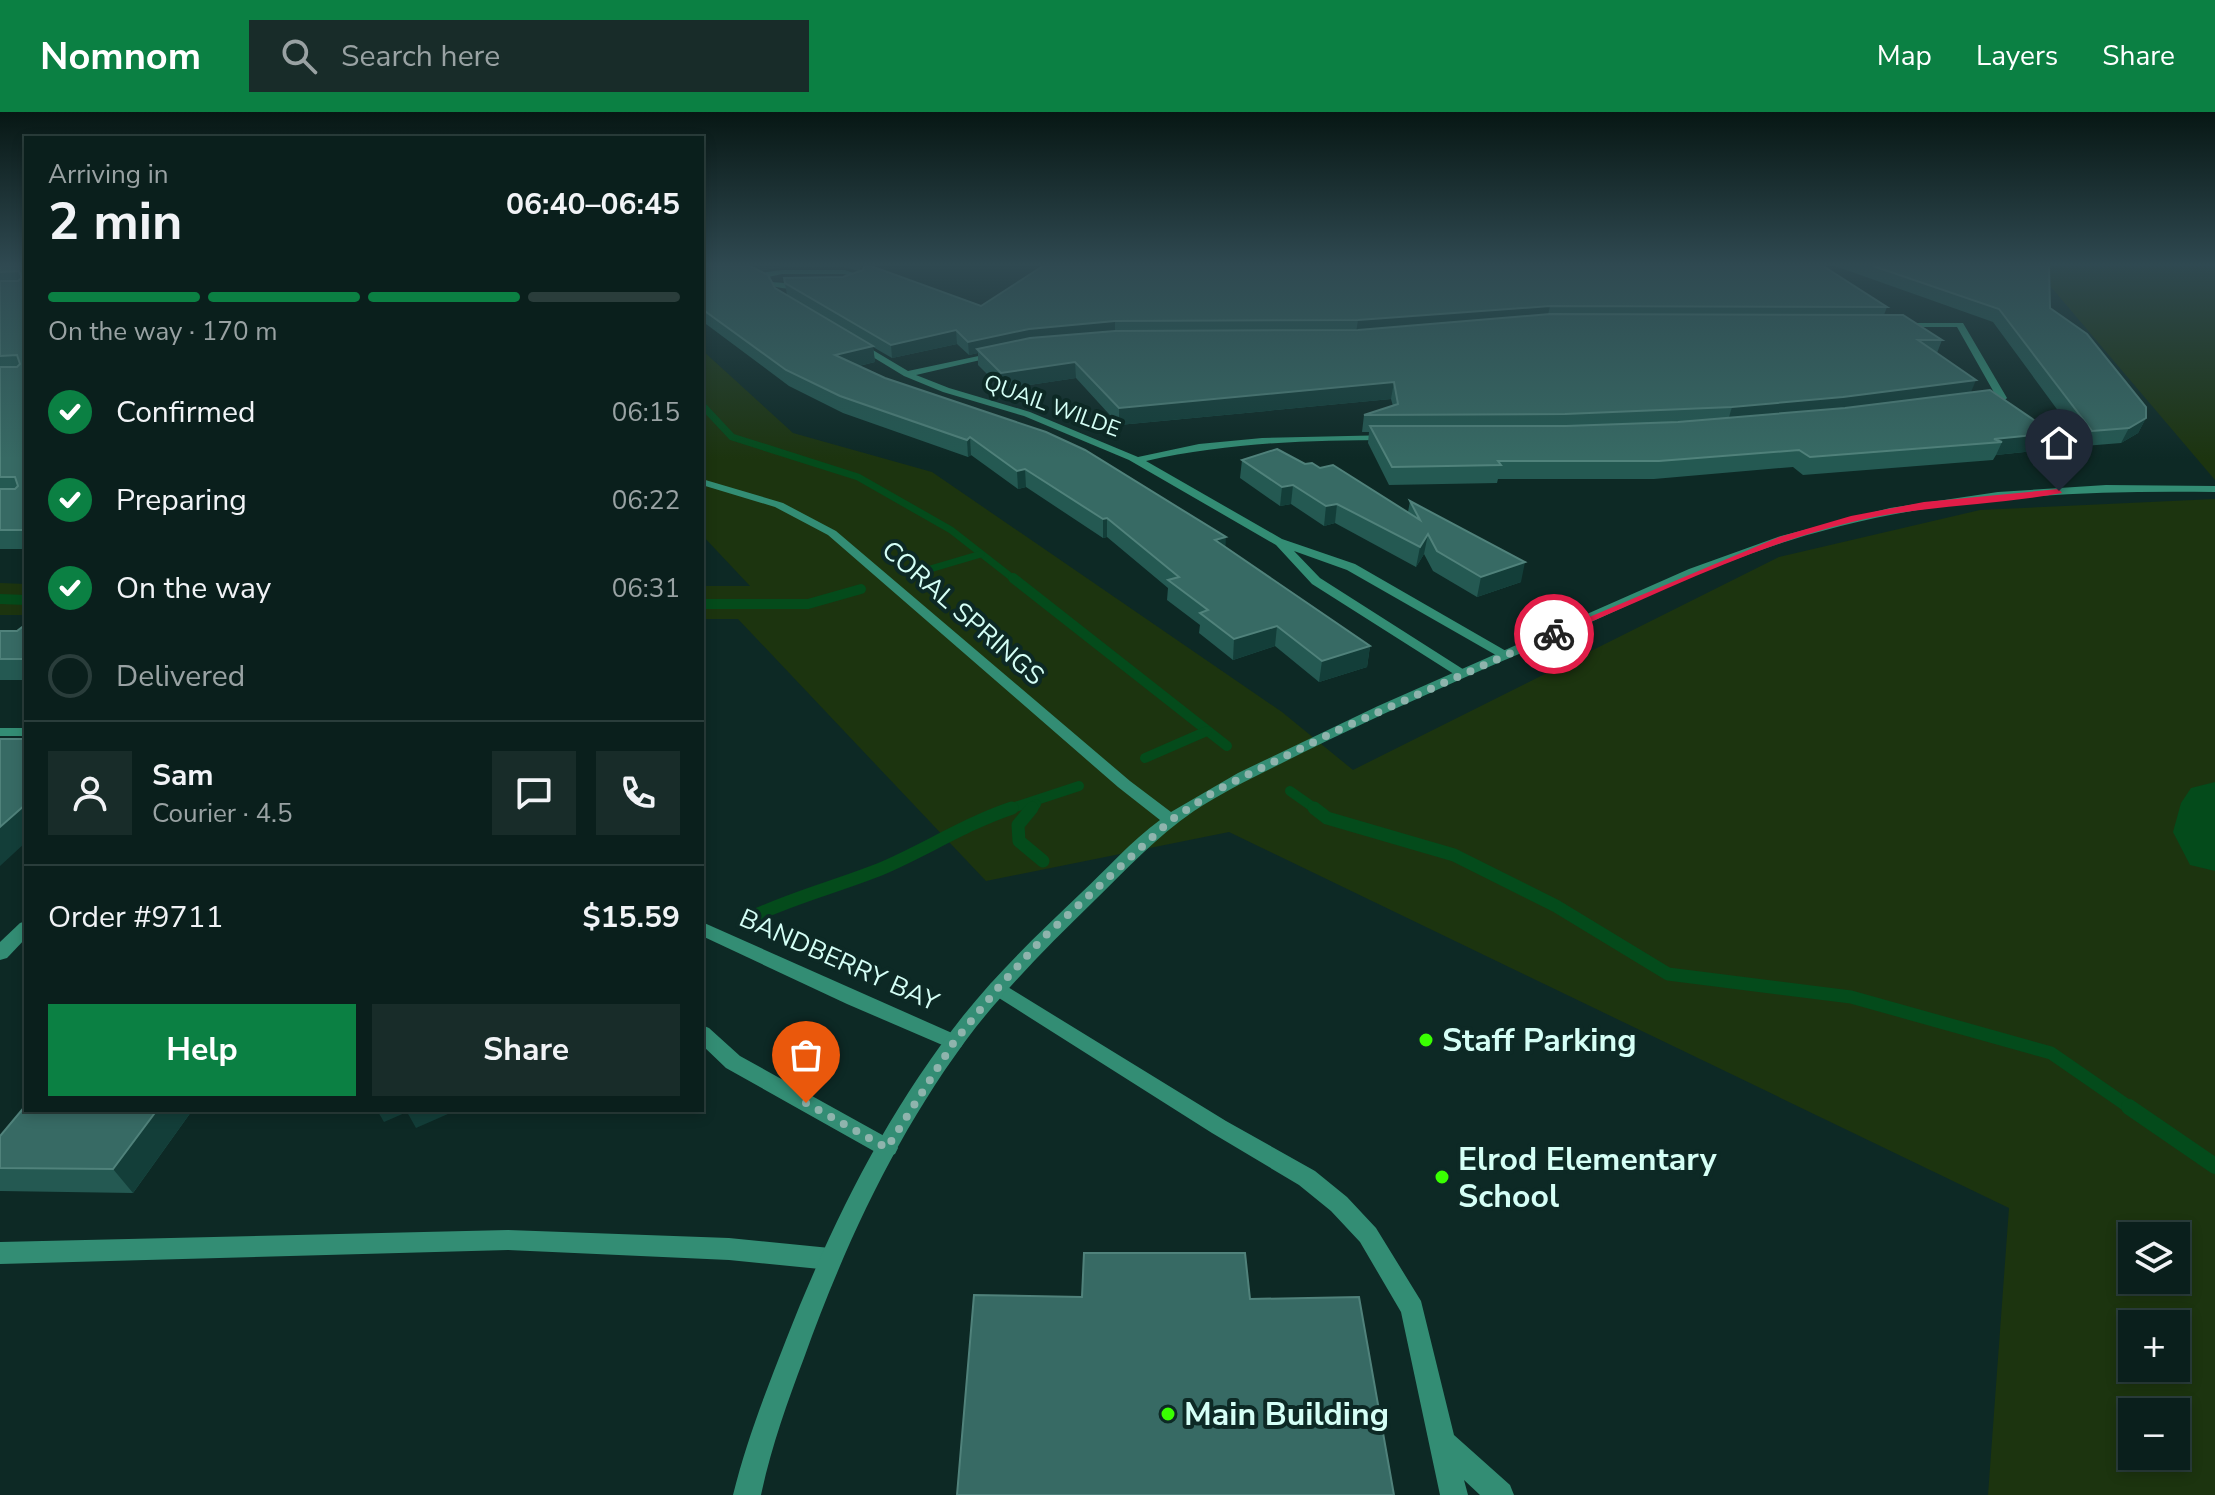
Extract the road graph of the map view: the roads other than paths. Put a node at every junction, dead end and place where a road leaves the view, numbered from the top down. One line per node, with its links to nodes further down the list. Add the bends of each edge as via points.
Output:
1 (1963, 331): 5 (street, via 2002,398)
2 (845, 336): 4 (street, QUAIL WILDE)
3 (1016, 350): 4 (street)
4 (907, 374): 7 (street, QUAIL WILDE, via 1081,434)
5 (1971, 403)
6 (1397, 437): 7 (street, via 1254,440)
7 (1137, 460): 10 (street, QUAIL WILDE)
8 (704, 483): 15 (street, CORAL SPRINGS, via 779,505 832,533)
9 (2215, 489): 11 (street, via 2003,495 1851,519 1782,539)
10 (1278, 542): 11 (street, QUAIL WILDE, via 1351,567); 12 (street, QUAIL WILDE, via 1316,581)
11 (1506, 655): 12 (street)
12 (1462, 673): 15 (street, via 1217,790)
13 (0, 732): 14 (street)
14 (24, 732)
15 (1171, 820): 19 (street, via 1043,938)
16 (24, 929): 18 (street)
17 (704, 929): 21 (street, BANDBERRY BAY)
18 (0, 953)
19 (998, 988): 21 (street); 25 (street, via 1307,1178 1339,1204 1368,1235 1412,1309)
20 (704, 1035): 22 (street, via 733,1062)
21 (954, 1042): 22 (street)
22 (887, 1148): 24 (street)
23 (0, 1253): 24 (street, via 508,1240 729,1249)
24 (830, 1259): 26 (street, via 757,1451)
25 (1445, 1445): 27 (street); 28 (street)
26 (747, 1495)
27 (1454, 1495)
28 (1500, 1495)

